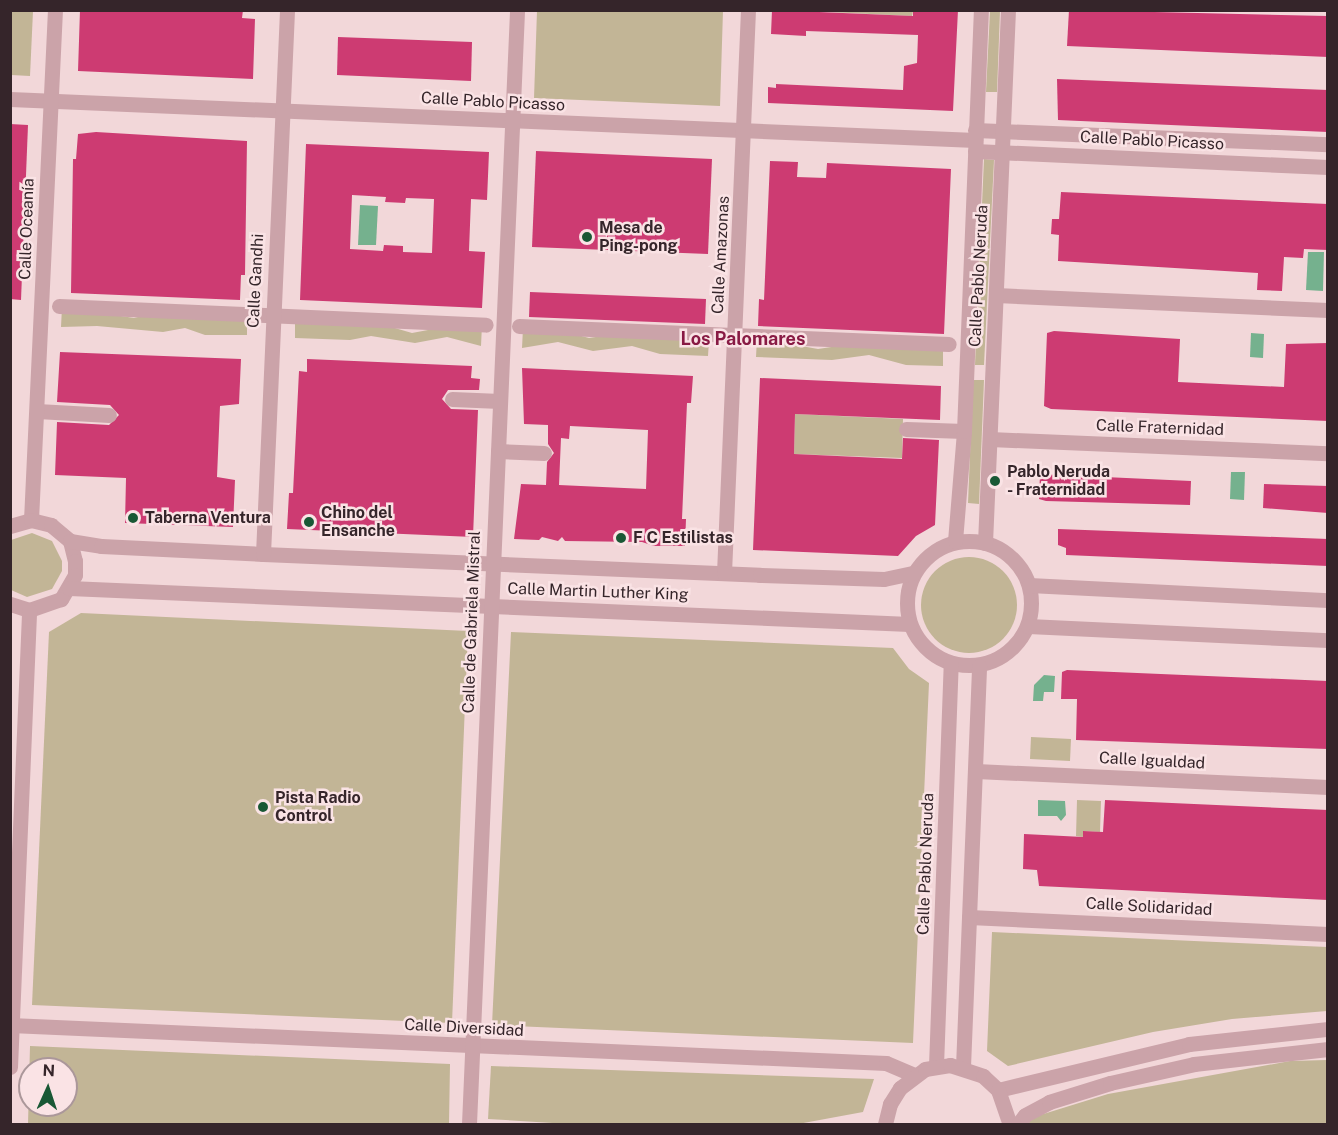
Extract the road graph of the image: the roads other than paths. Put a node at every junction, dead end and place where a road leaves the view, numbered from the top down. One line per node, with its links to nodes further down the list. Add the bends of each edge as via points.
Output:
1 (55, 10): 8 (street, Calle Oceanía)
2 (287, 10): 9 (street, Calle Gandhi)
3 (518, 10): 10 (street, Calle de Gabriela Mistral)
4 (748, 10): 11 (street, Calle Amazonas)
5 (981, 10): 13 (street, Calle Pablo Neruda)
6 (1008, 10): 12 (street, Calle Pablo Neruda)
7 (10, 99): 8 (street, Calle Pablo Picasso)
8 (51, 101): 9 (street, Calle Pablo Picasso); 27 (street, Calle Oceanía)
9 (284, 111): 10 (street, Calle Pablo Picasso); 20 (street, Calle Gandhi)
10 (513, 121): 11 (street, Calle Pablo Picasso); 26 (street, Calle de Gabriela Mistral)
11 (744, 130): 13 (street, Calle Pablo Picasso); 23 (street, Calle Amazonas)
12 (1005, 132): 13 (street, Calle Pablo Picasso); 14 (street, Calle Pablo Picasso); 15 (street, Calle Pablo Neruda)
13 (975, 140): 15 (street, Calle Pablo Picasso); 30 (street, Calle Pablo Neruda)
14 (1328, 144)
15 (1004, 153): 16 (street, Calle Pablo Picasso); 17 (street, Calle Pablo Neruda)
16 (1328, 167)
17 (996, 295): 19 (street); 31 (street, Calle Pablo Neruda)
18 (59, 306): 20 (street)
19 (1328, 310)
20 (272, 315): 21 (street); 40 (street, Calle Gandhi)
21 (486, 325)
22 (519, 326): 23 (street)
23 (735, 336): 24 (street); 42 (street, Calle Amazonas)
24 (949, 344)
25 (452, 399): 26 (street)
26 (500, 401): 32 (street, Calle de Gabriela Mistral)
27 (37, 411): 28 (street); 35 (street, Calle Oceanía)
28 (109, 415)
29 (906, 429): 30 (street)
30 (964, 431): 38 (street, Calle Pablo Neruda)
31 (990, 439): 34 (street, Calle Fraternidad); 39 (street, Calle Pablo Neruda)
32 (498, 451): 33 (street); 41 (street, Calle de Gabriela Mistral)
33 (544, 453)
34 (1328, 453)
35 (31, 520): 36 (street); 37 (street, via 51,525)
36 (10, 526)
37 (70, 541): 40 (street, Calle Martin Luther King); 45 (street, via 75,561)
38 (955, 541): 39 (street); 43 (street, via 932,552)
39 (985, 543): 44 (street, via 1012,558)
40 (263, 554): 41 (street, Calle Martin Luther King)
41 (492, 563): 42 (street, Calle Martin Luther King); 48 (street, Calle de Gabriela Mistral)
42 (724, 573): 43 (street, Calle Martin Luther King, via 884,579)
43 (913, 573): 50 (street, via 906,598)
44 (1029, 585): 46 (street); 51 (street, via 1032,606)
45 (69, 588): 48 (street, Calle Martin Luther King); 49 (street, via 49,606)
46 (1328, 600)
47 (10, 604): 49 (street)
48 (491, 606): 50 (street, Calle Martin Luther King); 62 (street, Calle de Gabriela Mistral)
49 (29, 610): 57 (street)
50 (909, 624): 53 (street, via 925,649)
51 (1028, 626): 52 (street); 54 (street, via 1009,652)
52 (1328, 640)
53 (951, 664): 54 (street); 64 (street, Calle Pablo Neruda)
54 (979, 666): 55 (street)
55 (976, 771): 56 (street, Calle Igualdad); 58 (street)
56 (1328, 788)
57 (16, 811): 60 (street)
58 (969, 916): 59 (street, Calle Solidaridad); 66 (street)
59 (1328, 934)
60 (12, 1025): 62 (street, Calle Diversidad); 65 (street)
61 (1328, 1029): 68 (street, via 1189,1044)
62 (472, 1046): 67 (street, Calle Diversidad, via 886,1063); 70 (street, Calle de Gabriela Mistral)
63 (1328, 1049): 72 (street, via 1194,1065 1110,1083 1049,1102 1025,1115)
64 (936, 1066): 66 (street); 67 (street)
65 (10, 1067)
66 (963, 1067): 68 (street)
67 (914, 1075): 69 (street, via 890,1104)
68 (998, 1090): 71 (street)
69 (884, 1124)
70 (469, 1125)
71 (1010, 1125)
72 (1018, 1125)

